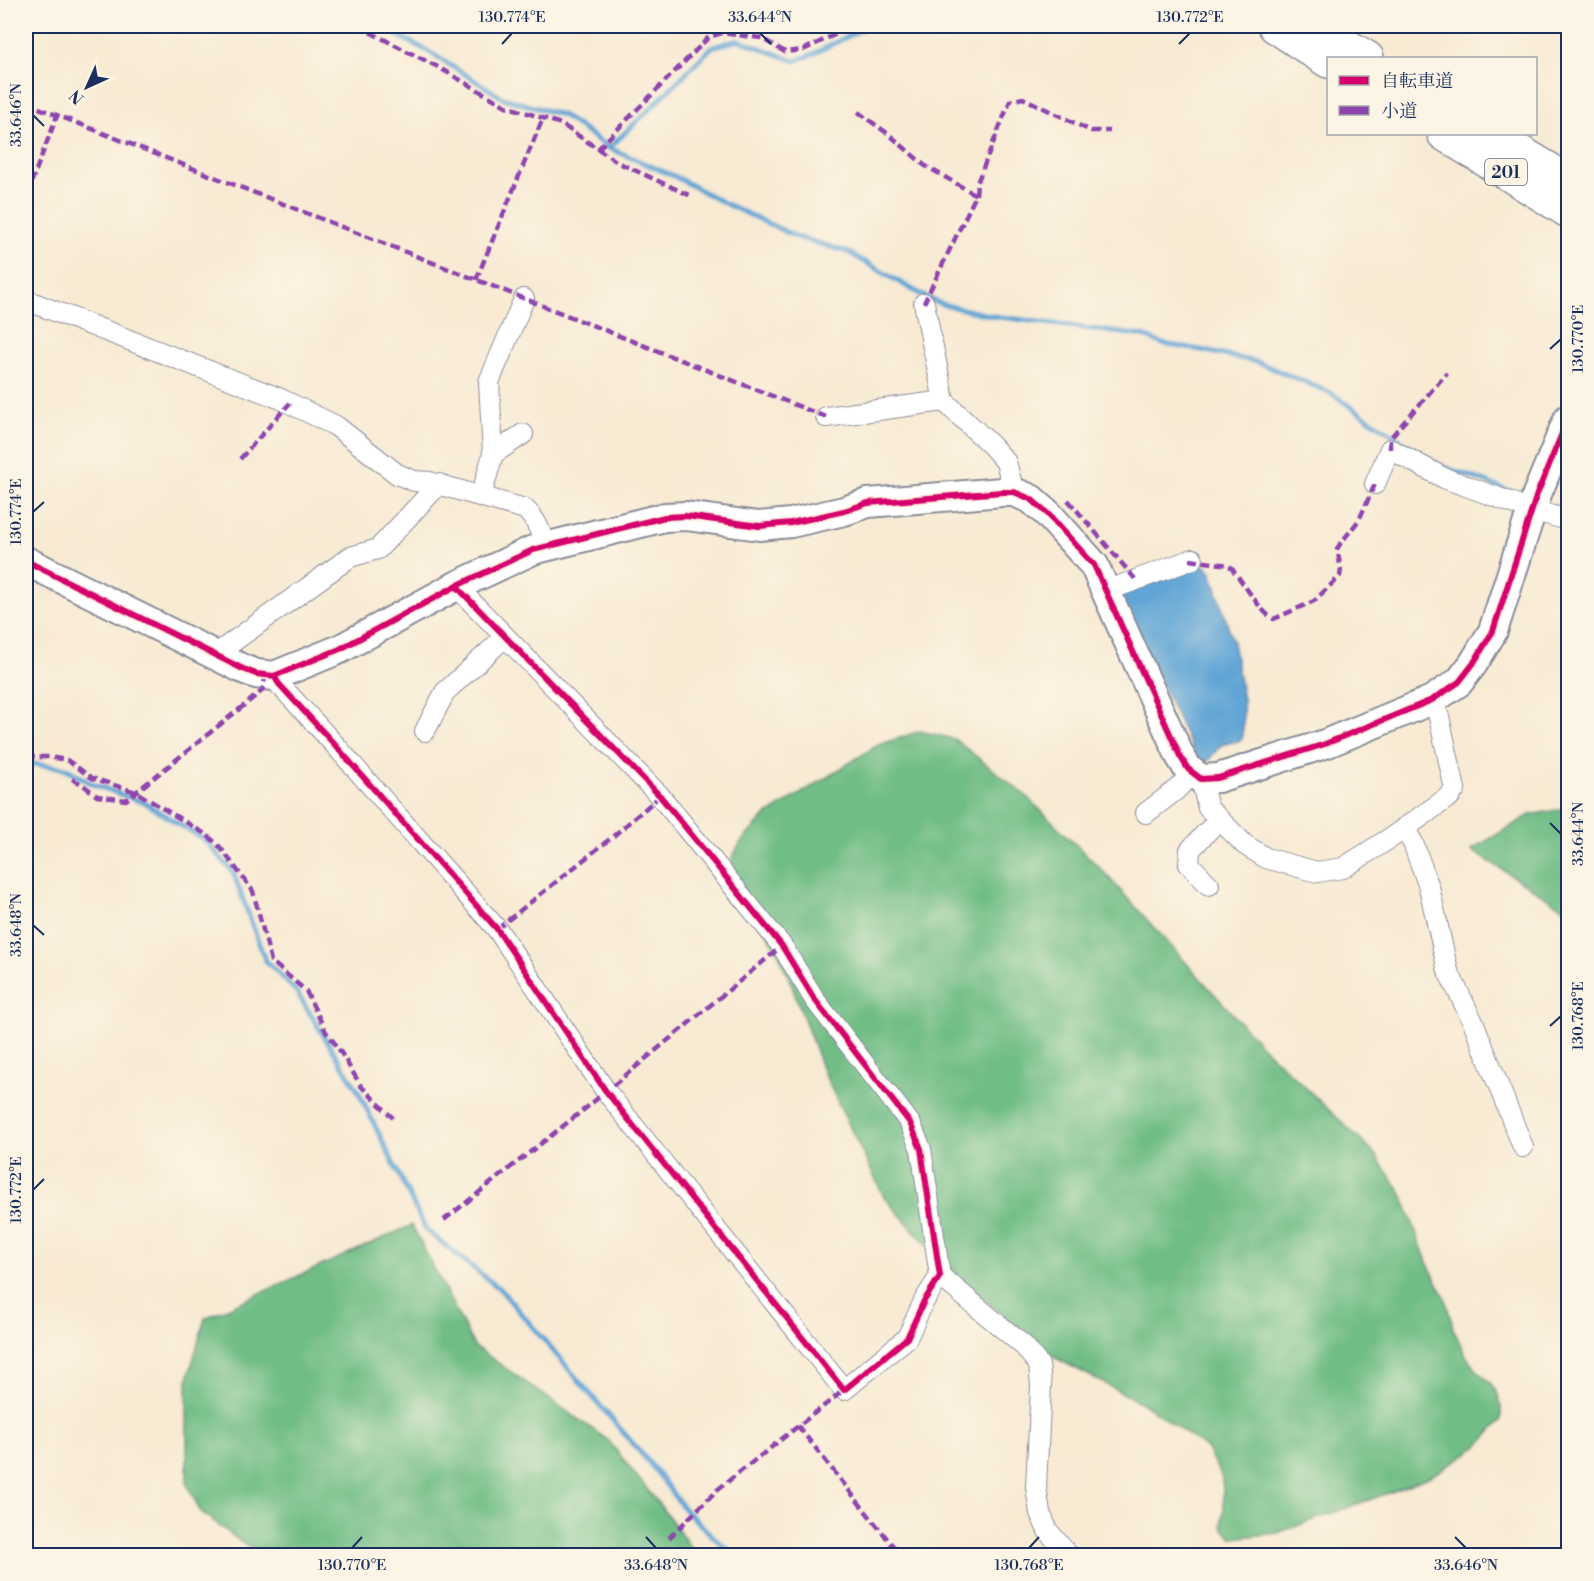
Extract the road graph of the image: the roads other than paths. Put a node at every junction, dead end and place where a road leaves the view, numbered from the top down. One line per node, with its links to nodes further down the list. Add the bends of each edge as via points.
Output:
1 (1275, 26): 4 (highway)
2 (1313, 26): 3 (highway)
3 (1366, 57)
4 (1327, 60)
5 (1446, 135): 8 (highway, 201)
6 (1492, 135): 7 (highway, 201)
7 (1569, 181)
8 (1569, 211)
9 (524, 299): 16 (street, via 489,382)
10 (26, 300): 17 (street, via 281,399 336,426 397,474)
11 (924, 303): 12 (street)
12 (944, 401): 13 (street); 19 (street, via 1006,462)
13 (826, 417)
14 (1569, 419): 21 (street)
15 (523, 434): 16 (street)
16 (493, 454): 20 (street)
17 (439, 484): 20 (street); 29 (street, via 378,549 350,556)
18 (1375, 484): 21 (street, via 1390,449 1444,478)
19 (1014, 492): 23 (street, via 868,503 791,523 759,526 686,516 664,517); 27 (street, via 1031,499 1048,514 1094,565)
20 (481, 496): 23 (street, via 525,509 541,530)
21 (1532, 510): 22 (street); 31 (street, via 1493,631 1459,682)
22 (1569, 520)
23 (545, 547): 26 (street)
24 (1193, 559): 27 (street)
25 (26, 561): 29 (street)
26 (456, 586): 28 (street); 30 (street, via 340,649)
27 (1106, 591): 33 (street, via 1180,756)
28 (505, 637): 32 (street, via 445,692); 39 (street, via 660,796 782,946 815,1000 910,1123 921,1149)
29 (218, 656): 30 (street, via 256,674)
30 (274, 676): 39 (street, via 496,929 605,1090 844,1390 907,1338)
31 (1432, 700): 33 (street, via 1325,744 1218,778); 36 (street, via 1455,789)
32 (425, 731)
33 (1197, 776): 34 (street); 35 (street, via 1208,808)
34 (1146, 813)
35 (1219, 819): 36 (street, via 1245,845 1266,858 1317,872 1343,868); 37 (street, via 1190,850 1189,864)
36 (1404, 828): 38 (street, via 1429,887 1448,971 1474,1024)
37 (1209, 885)
38 (1522, 1147)
39 (940, 1276): 40 (street, via 1024,1346 1039,1365 1036,1487 1040,1513 1048,1531)
40 (1069, 1556)

